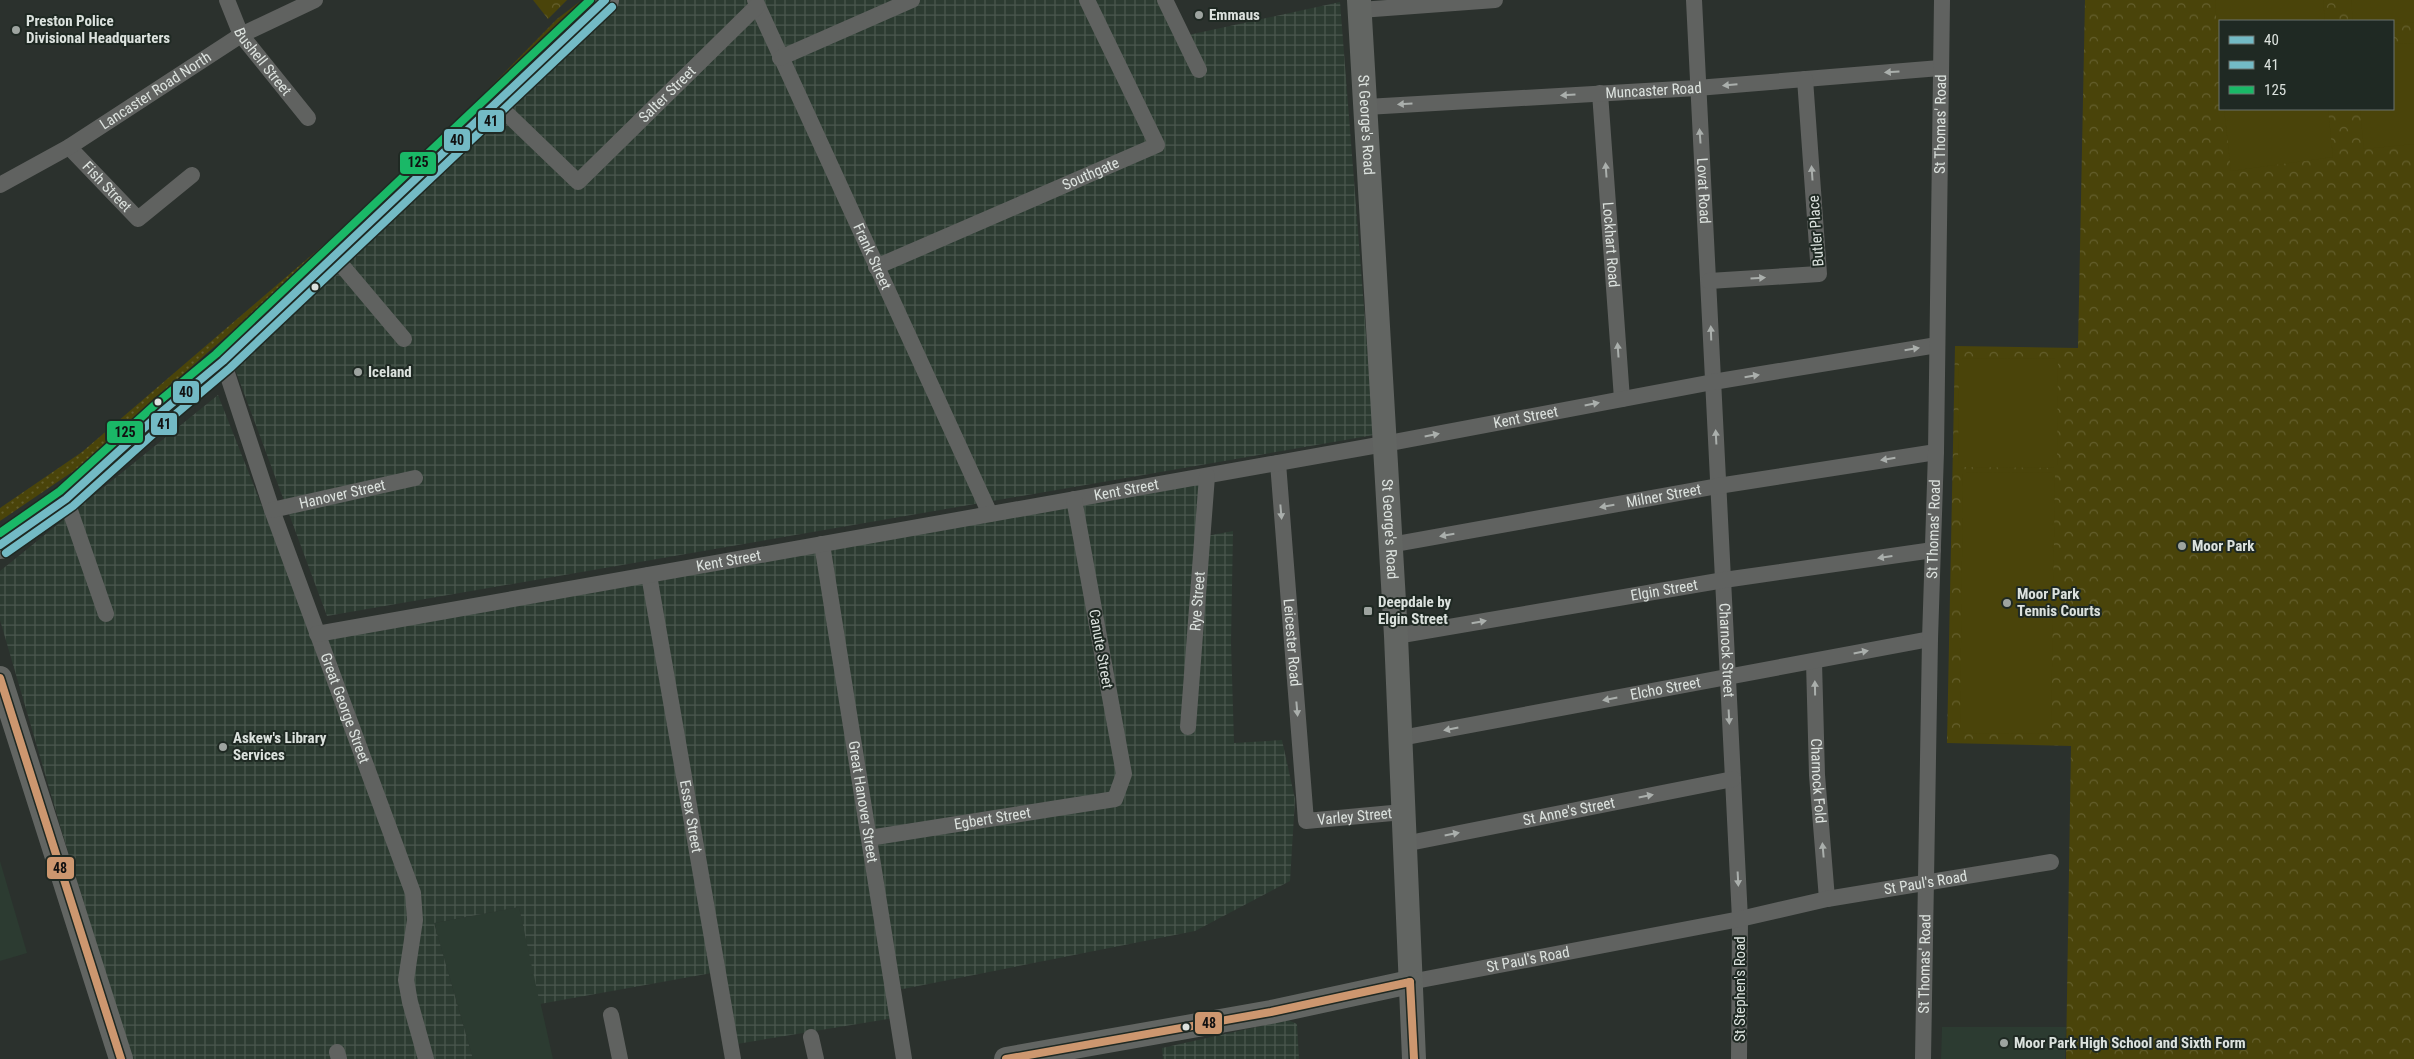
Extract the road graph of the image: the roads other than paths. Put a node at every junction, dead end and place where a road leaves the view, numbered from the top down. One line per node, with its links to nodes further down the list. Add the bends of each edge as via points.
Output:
1 (227, 0): 12 (street, Bushell Street)
2 (315, 0): 12 (street, Lancaster Road North)
3 (605, 0): 19 (highway)
4 (912, 0): 13 (street)
5 (1087, 0): 26 (street, Southgate, via 1157,145)
6 (1165, 0): 15 (street)
7 (1495, 0): 11 (street)
8 (1694, 0): 17 (street, Lovat Road)
9 (1942, 0): 14 (street, St Thomas' Road)
10 (756, 3): 13 (street, Frank Street); 19 (street, Salter Street, via 578,182)
11 (1359, 5): 20 (street, St George's Road)
12 (241, 35): 21 (street, Bushell Street); 22 (street, Lancaster Road North)
13 (780, 58): 26 (street, Frank Street)
14 (1940, 68): 16 (street, Muncaster Road, one-way to 16); 29 (street, St Thomas' Road)
15 (1199, 70)
16 (1805, 79): 17 (street, Muncaster Road, one-way to 17); 27 (street, Butler Place, one-way to 16, via 1820,274)
17 (1697, 88): 18 (street, Muncaster Road); 27 (street, Lovat Road, one-way to 17)
18 (1600, 93): 20 (street, Muncaster Road, one-way to 20); 32 (street, Lockhart Road, one-way to 18)
19 (496, 102): 25 (highway)
20 (1366, 107): 33 (street, St George's Road)
21 (308, 118)
22 (69, 147): 23 (street, Fish Street, via 138,219); 24 (street, Lancaster Road North)
23 (192, 174)
24 (0, 185)
25 (334, 256): 28 (street); 30 (highway)
26 (876, 267): 42 (street, Frank Street)
27 (1710, 281): 31 (street, Lovat Road, one-way to 27)
28 (404, 339)
29 (1937, 345): 31 (street, Kent Street, one-way to 29); 34 (street, St Thomas' Road)
30 (223, 361): 39 (highway); 41 (street, Great George Street)
31 (1713, 382): 32 (street, Kent Street); 38 (street, Charnock Street, one-way to 31)
32 (1622, 399): 33 (street, Kent Street, one-way to 32)
33 (1384, 444): 35 (street, Kent Street); 45 (street, St George's Road)
34 (1936, 452): 38 (street, Milner Street, one-way to 38); 46 (street, St Thomas' Road)
35 (1278, 463): 36 (street, Kent Street); 61 (street, Leicester Road, one-way to 61)
36 (1207, 476): 40 (street, Kent Street); 56 (street, Rye Street)
37 (414, 478): 41 (street, Hanover Street)
38 (1718, 486): 45 (street, Milner Street, one-way to 45); 48 (street, Charnock Street)
39 (66, 499): 43 (highway); 49 (street)
40 (1074, 499): 42 (street, Kent Street); 59 (street, Canute Street, via 1124,774)
41 (272, 510): 50 (street, Great George Street)
42 (990, 514): 44 (street, Kent Street)
43 (0, 544)
44 (822, 544): 47 (street, Kent Street); 62 (street, Great Hanover Street)
45 (1390, 545): 51 (street, St George's Road)
46 (1933, 550): 48 (street, Elgin Street, one-way to 48); 52 (street, St Thomas' Road)
47 (649, 575): 50 (street, Kent Street); 74 (street, Essex Street)
48 (1724, 580): 51 (street, Elgin Street, one-way to 48); 54 (street, Charnock Street)
49 (106, 614)
50 (317, 634): 72 (street, Great George Street, via 413,893 414,920 406,980)
51 (1396, 636): 57 (street, St George's Road)
52 (1930, 639): 53 (street, Elcho Street, one-way to 52); 65 (street, St Thomas' Road)
53 (1814, 662): 54 (street, Elcho Street); 66 (street, Charnock Fold, one-way to 53, via 1817,774)
54 (1727, 677): 57 (street, Elcho Street, one-way to 57); 58 (street, Charnock Street, one-way to 58)
55 (0, 678): 71 (street)
56 (1188, 727)
57 (1401, 738): 60 (street, St George's Road)
58 (1733, 779): 63 (street, St Anne's Street, one-way to 58); 67 (street, Charnock Street, one-way to 67)
59 (1115, 799): 62 (street, Egbert Street)
60 (1403, 812): 61 (street, Varley Street); 63 (street, St George's Road)
61 (1306, 821)
62 (869, 838): 76 (street, Great Hanover Street)
63 (1404, 844): 68 (street, St George's Road)
64 (2051, 862): 65 (street, St Paul's Road)
65 (1926, 883): 66 (street, St Paul's Road); 80 (street, St Thomas' Road)
66 (1827, 899): 67 (street, St Paul's Road)
67 (1740, 919): 68 (street, St Paul's Road); 79 (street, St Stephen's Road)
68 (1410, 982): 77 (street, St Paul's Road, via 1261,1014); 78 (street, St George's Road)
69 (611, 1015): 73 (street)
70 (812, 1037): 75 (street)
71 (121, 1059)
72 (426, 1059)
73 (620, 1059)
74 (733, 1059)
75 (816, 1059)
76 (904, 1059)
77 (1006, 1059)
78 (1414, 1059)
79 (1739, 1059)
80 (1923, 1059)

